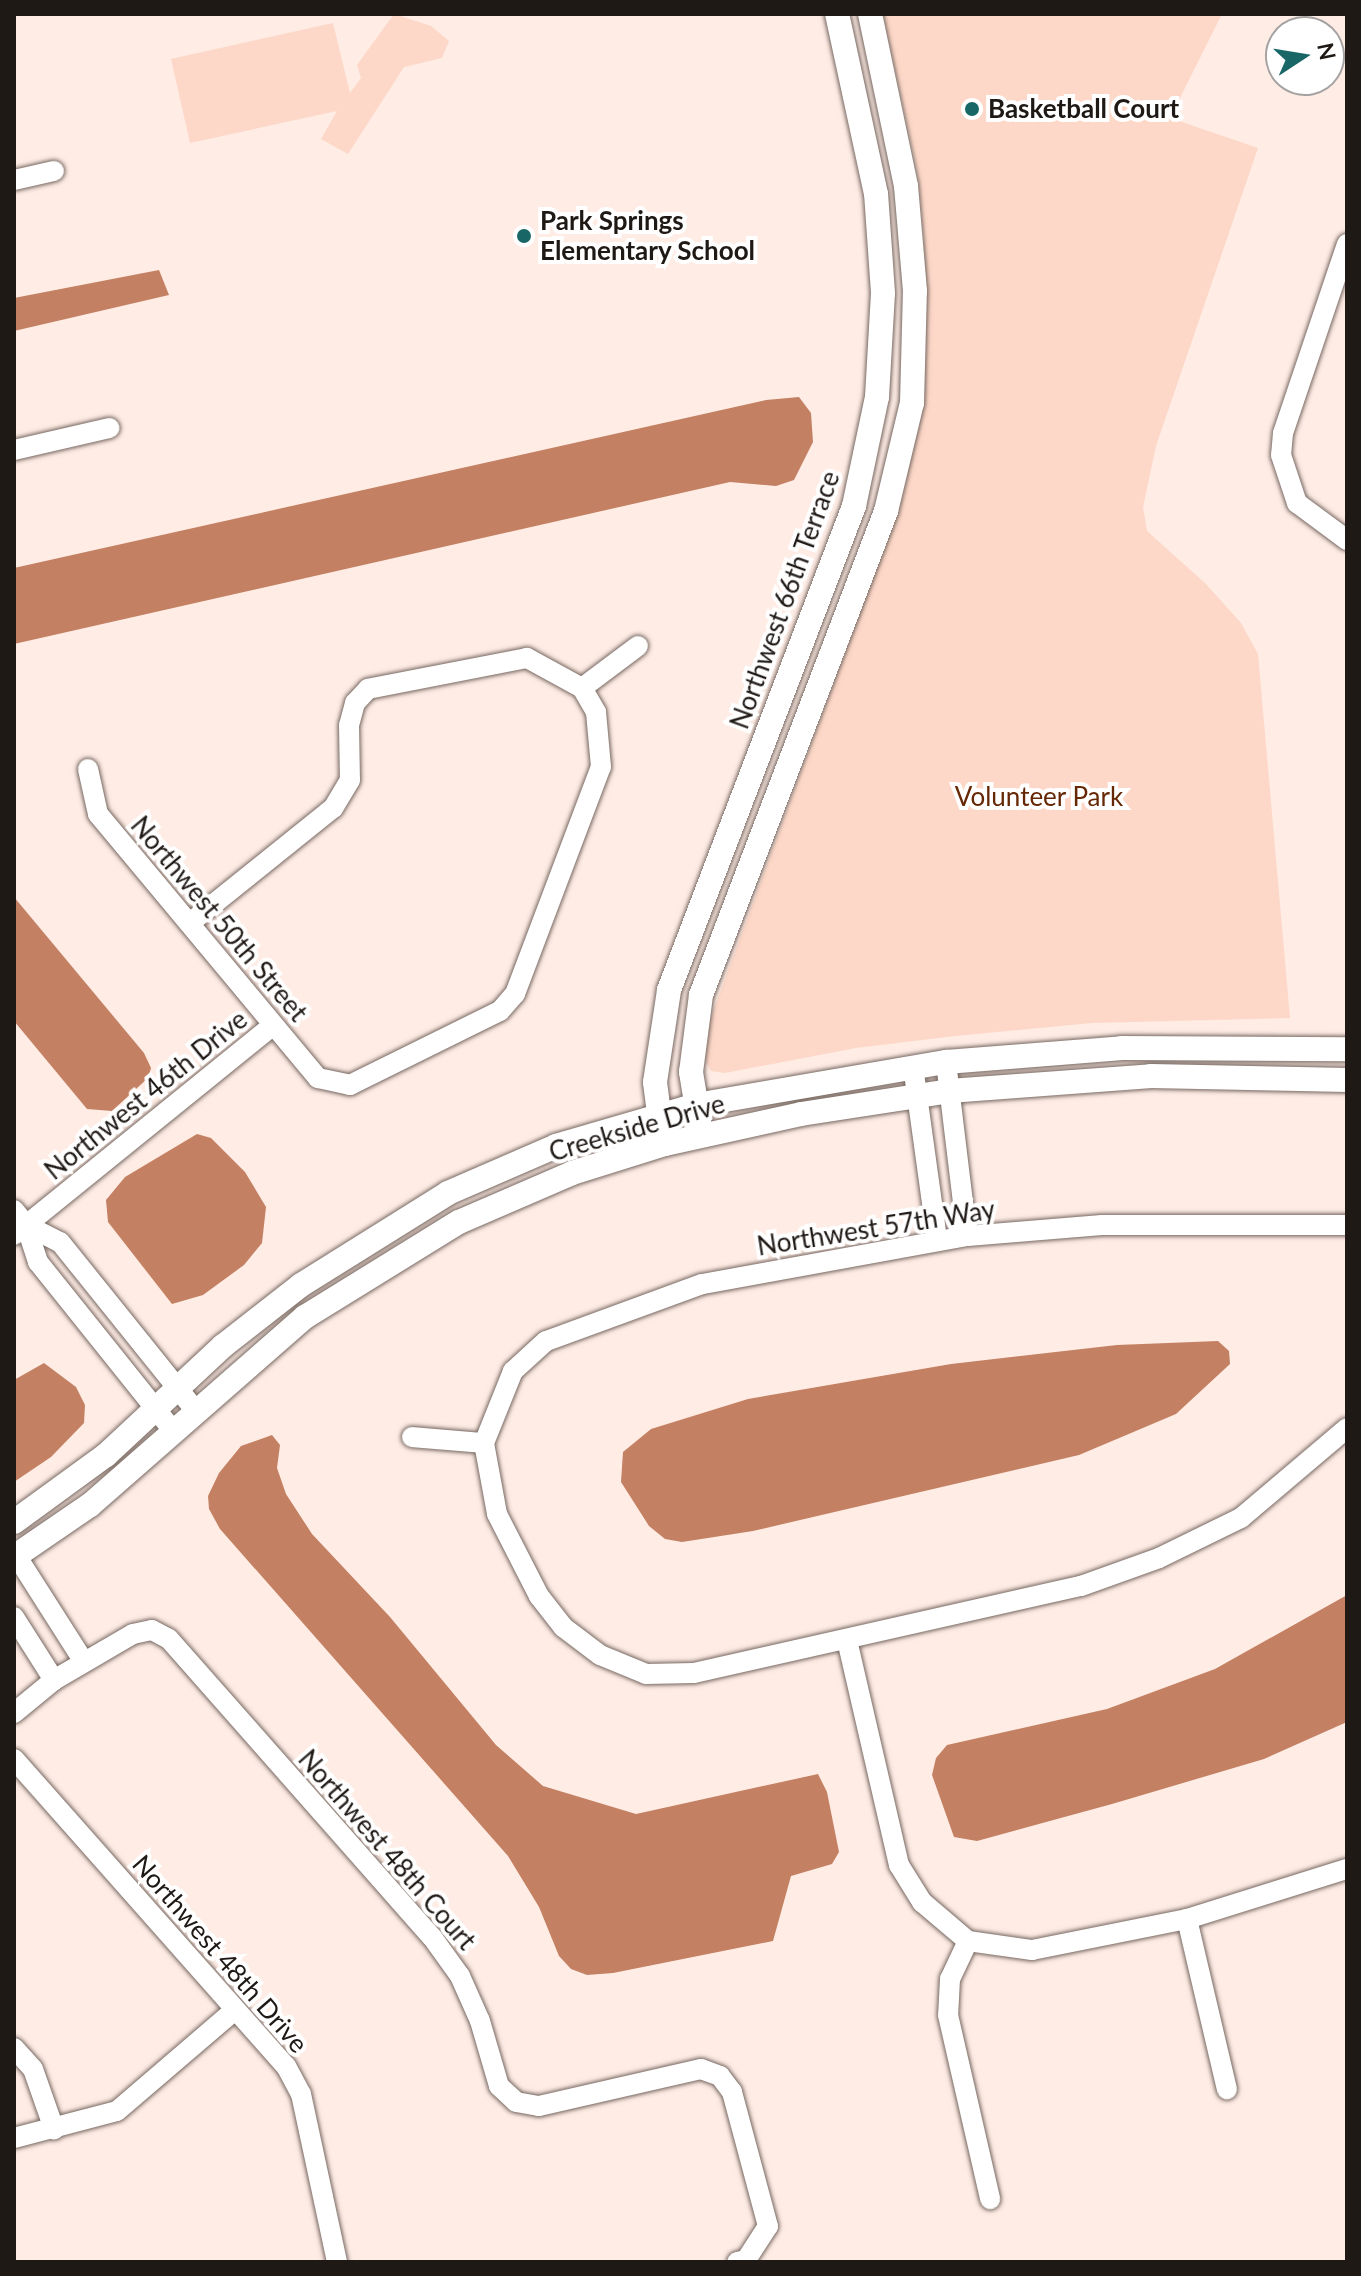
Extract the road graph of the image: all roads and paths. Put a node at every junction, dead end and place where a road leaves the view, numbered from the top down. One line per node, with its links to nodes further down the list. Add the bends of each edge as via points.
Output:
1 (872, 22): 2 (street); 20 (street, via 906,186 915,291 912,403 886,511 701,995 692,1034)
2 (840, 26): 21 (street, Northwest 66th Terrace, via 876,194 883,293 877,397 854,506 669,990 658,1035)
3 (54, 171): 4 (street)
4 (14, 180)
5 (1347, 244): 8 (street, via 1283,433 1281,455 1297,503)
6 (109, 428): 7 (street)
7 (14, 450)
8 (1347, 540)
9 (638, 646): 10 (street)
10 (582, 688): 12 (street, via 527,658 368,689 355,703 349,725 350,780 333,808); 13 (street, Northwest 50th Street, via 596,712 601,767 515,994 500,1011 350,1085 335,1086 318,1078)
11 (88, 769): 12 (street, Northwest 50th Street, via 98,814)
12 (190, 923): 13 (street, Northwest 50th Street)
13 (273, 1025): 24 (street, Northwest 46th Drive)
14 (1347, 1049): 15 (street, Creekside Drive, via 1122,1048)
15 (946, 1062): 16 (street, Creekside Drive); 18 (street)
16 (913, 1066): 19 (street); 20 (street, Creekside Drive)
17 (1347, 1080): 18 (street, Creekside Drive, via 1151,1076)
18 (949, 1091): 19 (street, Creekside Drive); 26 (street)
19 (917, 1096): 22 (street, Creekside Drive); 27 (street)
20 (696, 1105): 21 (street, Creekside Drive); 22 (street)
21 (657, 1114): 23 (street, Northwest 66th Terrace); 28 (street, Creekside Drive, via 503,1167 396,1222 301,1285)
22 (702, 1135): 23 (street, Creekside Drive)
23 (665, 1144): 30 (street, Creekside Drive, via 513,1196 394,1257 267,1346)
24 (18, 1223): 28 (street, via 60,1242); 29 (street, via 38,1262)
25 (1347, 1225): 26 (street, Northwest 57th Way, via 1131,1224)
26 (967, 1236): 27 (street, Northwest 57th Way)
27 (937, 1240): 34 (street, Northwest 57th Way, via 702,1284 546,1341 513,1371)
28 (178, 1386): 29 (street, Creekside Drive); 30 (street)
29 (155, 1409): 32 (street); 35 (street, Creekside Drive, via 106,1455)
30 (196, 1411): 32 (street, Creekside Drive)
31 (1347, 1428): 38 (street, via 1295,1478 1241,1518 1159,1558 1081,1586)
32 (174, 1432): 36 (street, Creekside Drive, via 90,1505)
33 (412, 1437): 34 (street)
34 (484, 1443): 38 (street, via 497,1514 539,1596 563,1627 600,1655 646,1674 694,1673)
35 (14, 1522)
36 (15, 1555): 39 (street)
37 (14, 1617): 40 (street)
38 (847, 1640): 45 (street, via 899,1865 922,1902)
39 (84, 1662): 40 (street); 53 (street, Northwest 48th Court, via 133,1634 152,1630 169,1639 432,1937 460,1976 499,2086 516,2102 539,2106 701,2069 720,2076 732,2092 768,2226 746,2260)
40 (54, 1680): 41 (street)
41 (14, 1713)
42 (14, 1759): 46 (street, Northwest 48th Drive)
43 (1347, 1869): 44 (street)
44 (1187, 1919): 45 (street, via 1032,1950); 48 (street)
45 (968, 1941): 51 (street, via 950,1979 948,2015)
46 (235, 2010): 49 (street, via 117,2111); 52 (street, Northwest 48th Drive, via 286,2066 301,2094)
47 (14, 2048): 49 (street, via 33,2069)
48 (1227, 2089)
49 (54, 2129): 50 (street)
50 (14, 2138)
51 (990, 2199)
52 (337, 2262)
53 (737, 2262)

